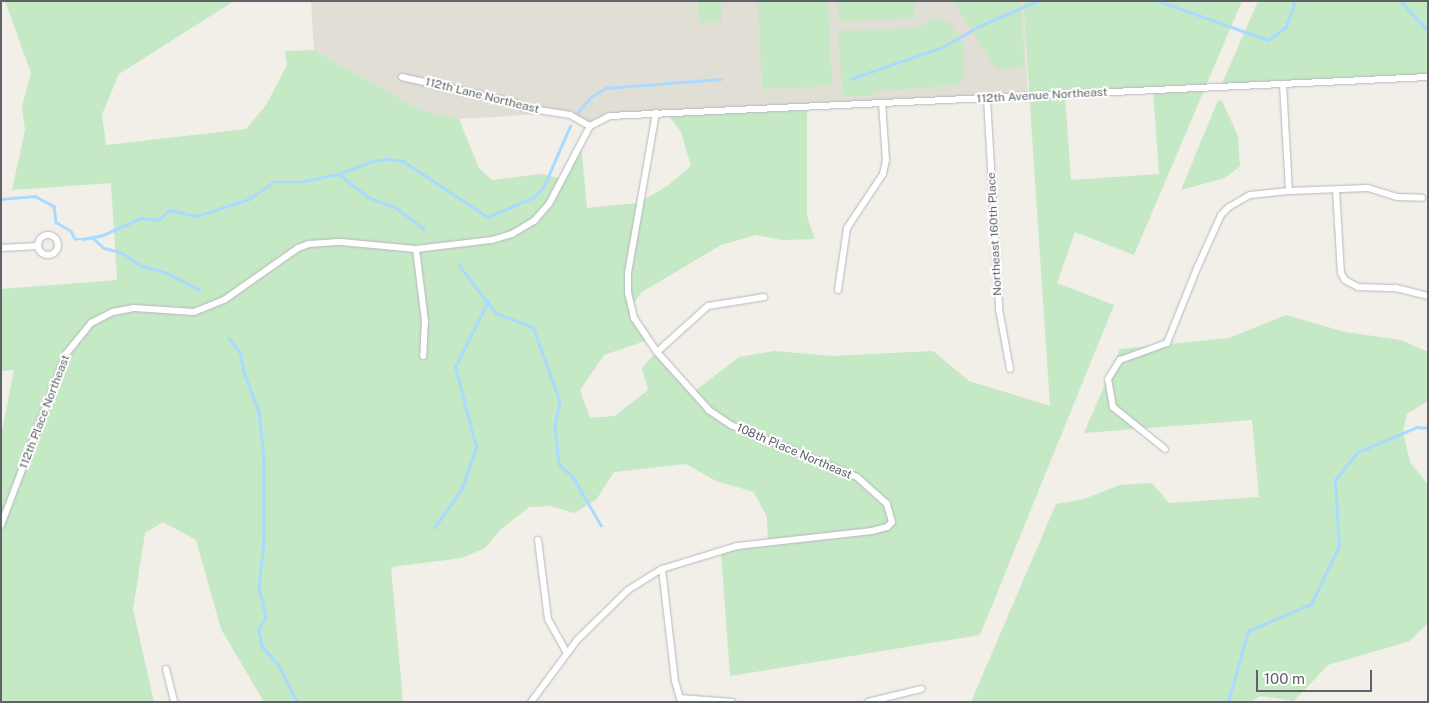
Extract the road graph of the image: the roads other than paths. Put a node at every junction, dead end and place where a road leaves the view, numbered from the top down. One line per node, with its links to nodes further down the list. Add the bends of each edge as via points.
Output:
1 (402, 77): 7 (street, 112th Lane Northeast, via 513,102 525,108 570,115)
2 (1428, 77): 3 (street, 112th Avenue Northeast)
3 (1283, 84): 4 (street, 112th Avenue Northeast); 9 (street)
4 (987, 98): 5 (street, 112th Avenue Northeast); 19 (street, Northeast 160th Place, via 1000,310)
5 (882, 103): 6 (street, 112th Avenue Northeast); 14 (street, via 884,174 847,228)
6 (656, 112): 7 (street, via 610,116); 17 (street, 108th Place Northeast, via 628,273 628,293 634,318)
7 (590, 126): 13 (street, 112th Place Northeast, via 549,204 534,221 512,234 492,240)
8 (1336, 190): 9 (street); 10 (street, via 1368,188 1398,197); 15 (street, via 1345,280 1358,287 1396,288)
9 (1289, 191): 20 (street, via 1250,195 1229,207 1217,224 1167,343 1120,360 1113,368 1108,379 1113,407)
10 (1422, 198)
11 (38, 246): 12 (street)
12 (1, 248)
13 (416, 249): 18 (street, via 425,321); 21 (street, 112th Place Northeast, via 341,242 309,244 298,248 224,300 194,312 134,308 113,312 91,323 66,354)
14 (838, 290)
15 (1428, 296)
16 (764, 297): 17 (street, via 708,306)
17 (657, 352): 23 (street, 108th Place Northeast, via 709,410 731,425 857,477 876,492 892,515 887,527 872,531 737,546)
18 (423, 356)
19 (1010, 369)
20 (1165, 448)
21 (1, 525)
22 (538, 540): 24 (street, via 548,619)
23 (662, 569): 24 (street, via 628,590); 27 (street)
24 (566, 652): 29 (street)
25 (166, 668): 28 (street)
26 (921, 689): 31 (street)
27 (679, 700): 30 (street)
28 (174, 702)
29 (531, 702)
30 (732, 702)
31 (868, 702)

